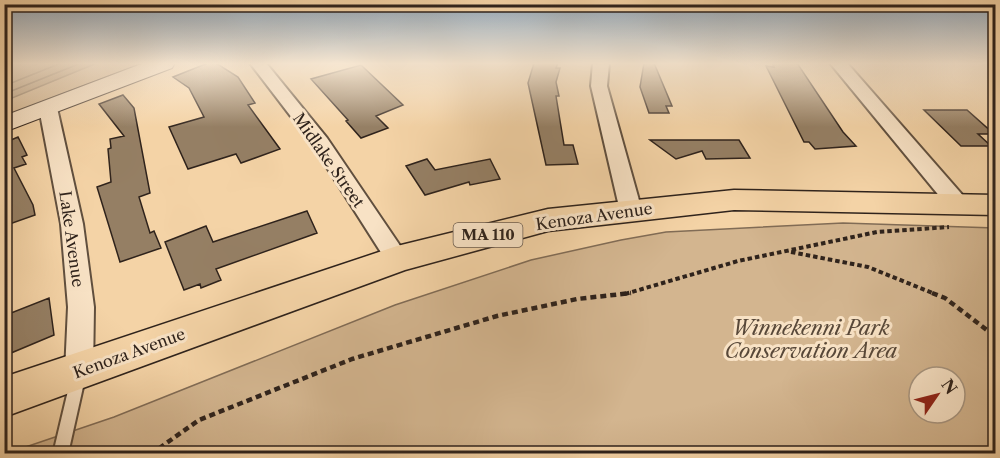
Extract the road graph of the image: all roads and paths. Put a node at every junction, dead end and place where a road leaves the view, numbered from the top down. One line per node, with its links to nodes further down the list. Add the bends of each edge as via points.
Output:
1 (109, 84): 5 (main road)
2 (275, 84): 11 (street, Midlake Street, via 320,142)
3 (599, 84): 8 (street)
4 (854, 84): 9 (street)
5 (48, 108): 6 (main road); 13 (street, Lake Avenue, via 72,224 81,307)
6 (4, 125)
7 (996, 205): 9 (main road, Kenoza Avenue / MA 110)
8 (631, 211): 9 (main road, Kenoza Avenue / MA 110, via 734,200); 11 (main road, Kenoza Avenue / MA 110, via 548,220)
9 (954, 216): 10 (path)
10 (788, 252): 12 (path, via 868,267 945,298); 16 (path, via 682,276 626,294 577,299 497,316 352,359 199,420)
11 (397, 259): 13 (main road, Kenoza Avenue / MA 110)
12 (996, 337)
13 (79, 372): 14 (main road, Kenoza Avenue / MA 110); 15 (lane)
14 (4, 397)
15 (60, 453)
16 (151, 453)

